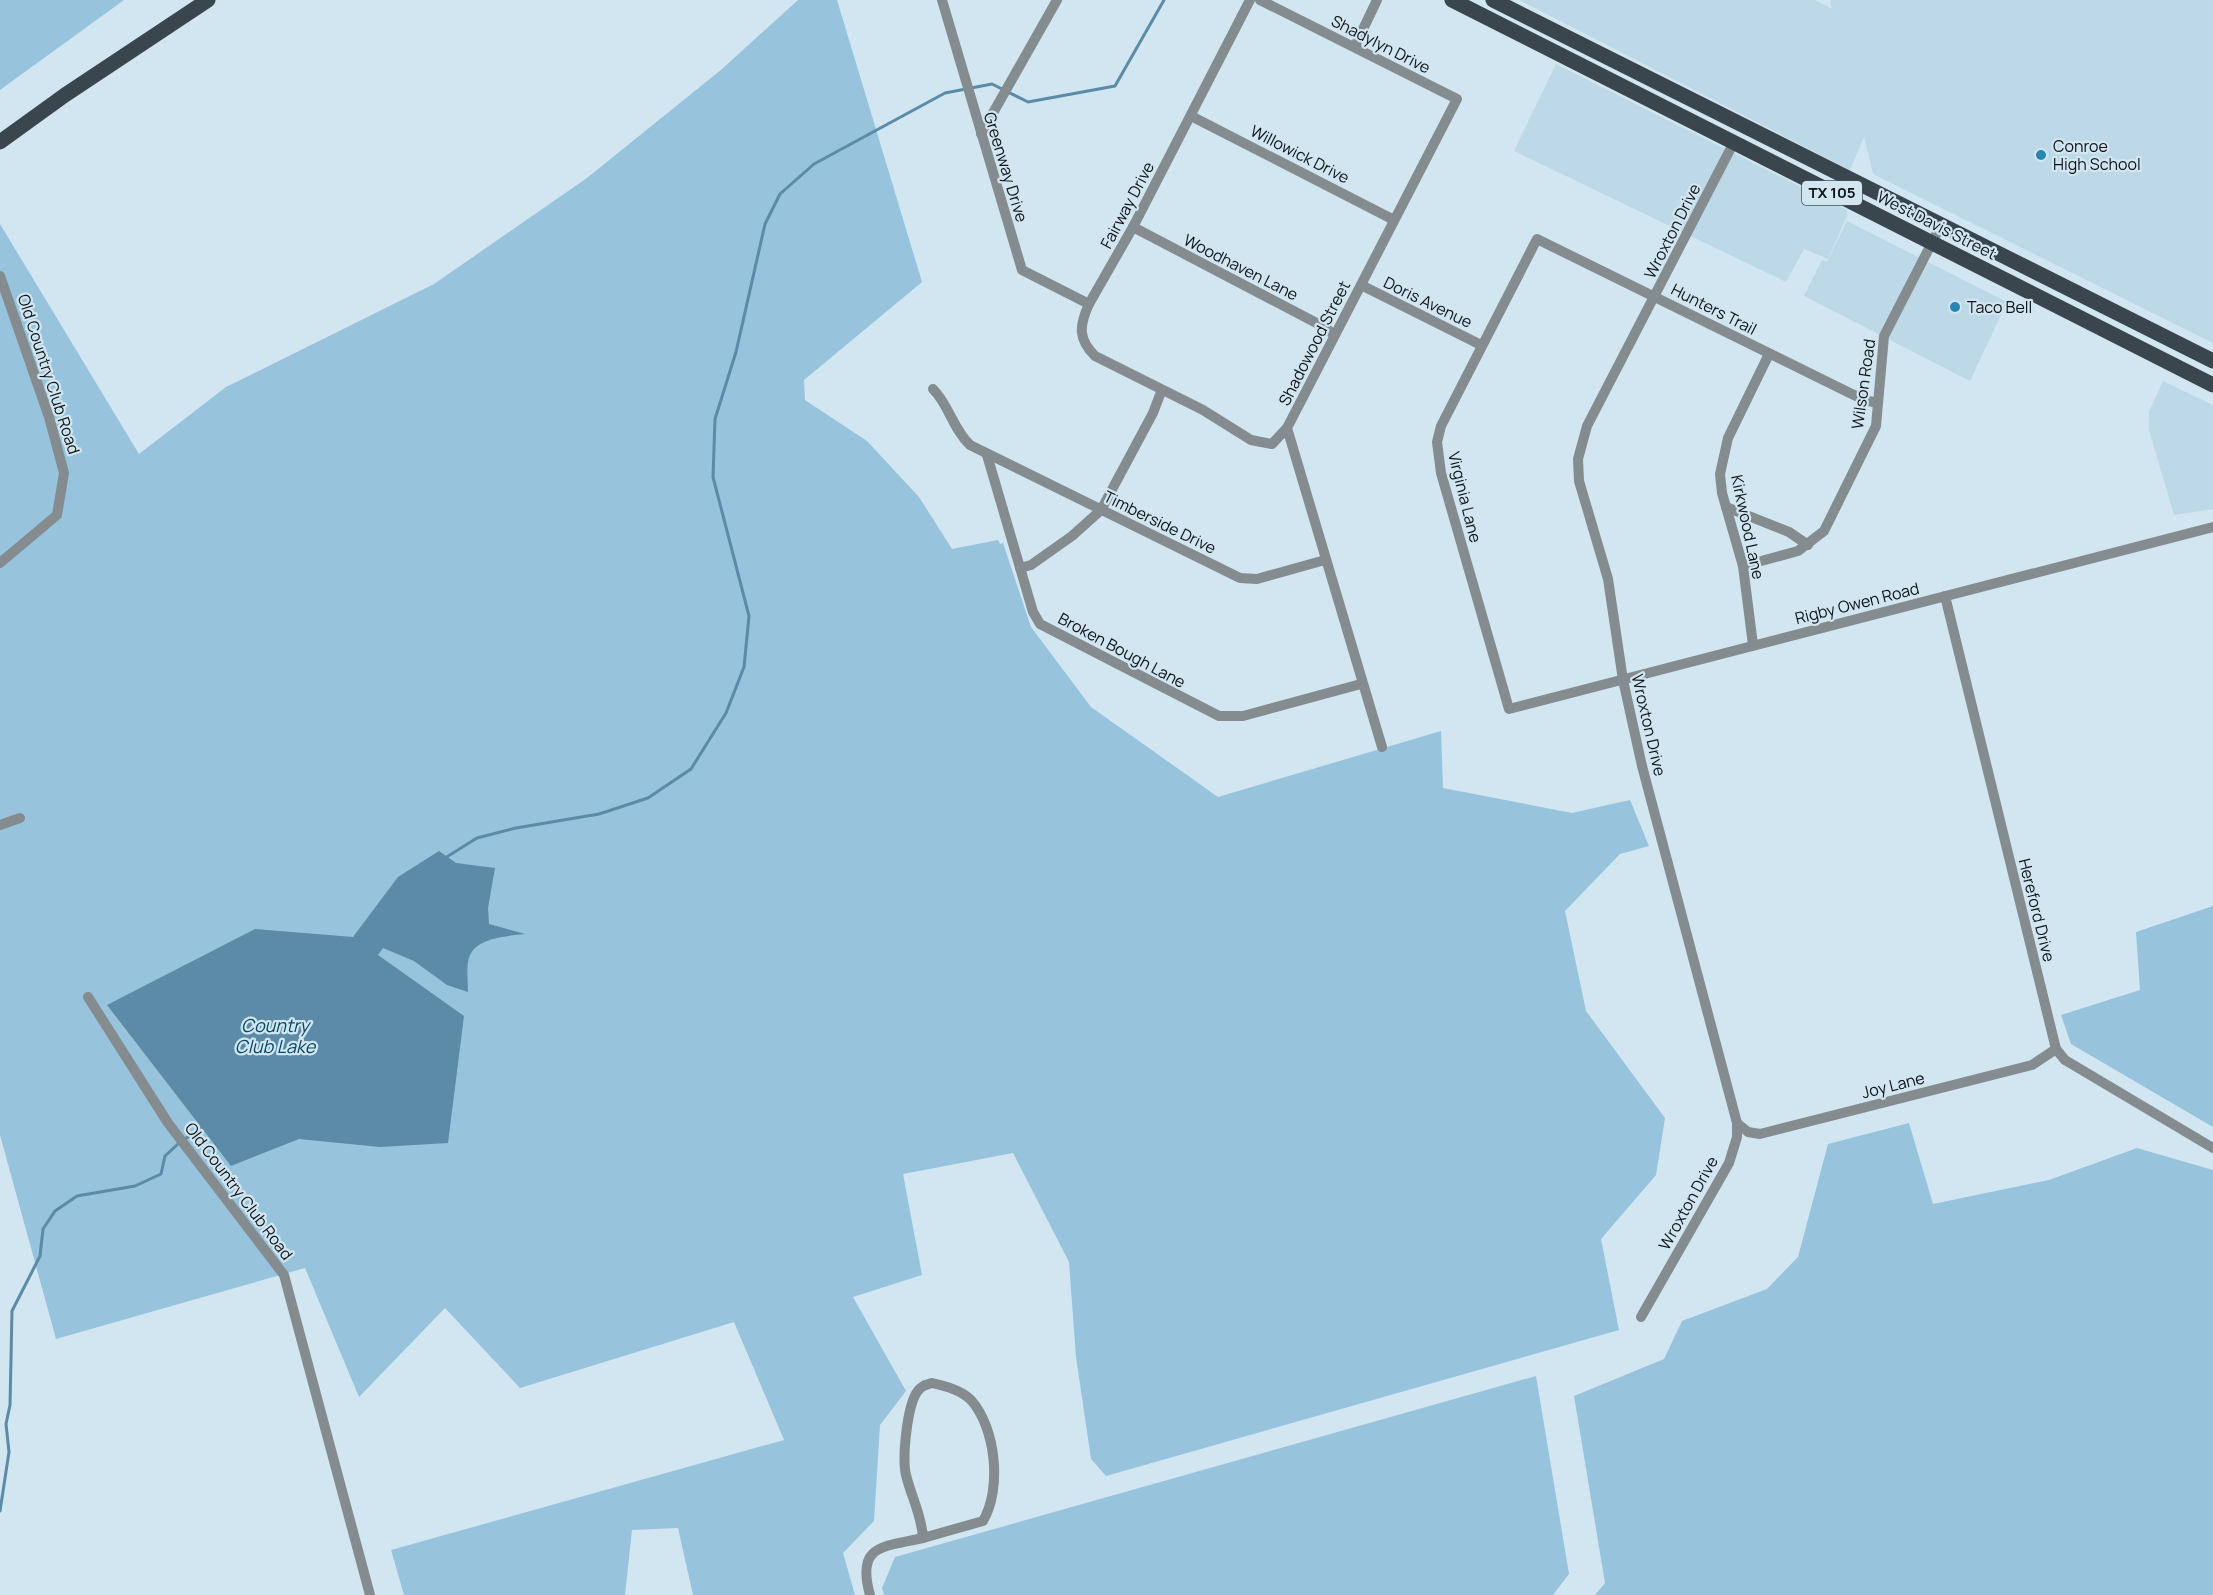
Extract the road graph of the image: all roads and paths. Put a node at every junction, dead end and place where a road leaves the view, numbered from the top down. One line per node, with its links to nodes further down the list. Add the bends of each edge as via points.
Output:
1 (208, 0): 16 (main road)
2 (942, 0): 15 (street, Greenway Drive)
3 (1057, 0): 15 (street)
4 (1250, 0): 14 (street, Fairway Drive)
5 (1260, 0): 10 (street, Shadylyn Drive)
6 (1377, 0): 10 (street)
7 (1452, 0): 9 (main road, West Davis Street / TX 105)
8 (1493, 0): 11 (main road, West Davis Street / TX 105)
9 (1506, 27): 11 (main road, via 1523,28 1589,60); 13 (main road, West Davis Street / TX 105)
10 (1355, 46): 12 (street, Shadylyn Drive)
11 (1602, 55): 18 (main road, West Davis Street / TX 105)
12 (1457, 99): 19 (street, Shadowood Street)
13 (1675, 114): 17 (main road, West Davis Street / TX 105); 18 (main road, via 1683,108 1694,109 1783,153)
14 (1191, 116): 19 (street, Willowick Drive); 21 (street, Fairway Drive)
15 (981, 134): 27 (street, Greenway Drive, via 1022,270)
16 (0, 142)
17 (1734, 144): 23 (main road, West Davis Street / TX 105); 26 (street, Wroxton Drive)
18 (1800, 154): 20 (main road, West Davis Street / TX 105)
19 (1394, 220): 25 (street, Shadowood Street)
20 (1941, 225): 23 (street, Wilson Road); 32 (main road, West Davis Street / TX 105)
21 (1133, 227): 27 (street, Fairway Drive); 29 (street, Woodhaven Lane)
22 (1537, 239): 26 (street, Hunters Trail); 30 (street, Virginia Lane)
23 (1931, 242): 28 (main road, West Davis Street / TX 105); 36 (street, Wilson Road, via 1884,336)
24 (0, 276): 44 (street, Old Country Club Road, via 46,406 64,473 57,515)
25 (1361, 285): 29 (street, Shadowood Street); 30 (street, Doris Avenue)
26 (1655, 296): 31 (street, Hunters Trail); 49 (street, Wroxton Drive, via 1587,426 1578,459 1579,481 1608,579)
27 (1089, 304): 35 (street, Fairway Drive, via 1084,315 1083,344 1095,356)
28 (2106, 330): 32 (main road, via 2120,324 2190,357); 33 (main road, West Davis Street / TX 105)
29 (1334, 335): 37 (street, Shadowood Street)
30 (1481, 345): 51 (street, Virginia Lane, via 1440,426 1437,458)
31 (1770, 354): 36 (street, Hunters Trail, via 1864,400); 39 (street, Kirkwood Lane, via 1723,454 1720,474)
32 (2209, 358)
33 (2213, 385)
34 (933, 390): 38 (street, Timberside Drive, via 960,436)
35 (1161, 392): 37 (street, via 1203,410 1262,444 1272,444); 40 (street)
36 (1878, 403): 42 (street, Wilson Road, via 1870,442 1824,531)
37 (1287, 428): 43 (street, Shadowood Street)
38 (987, 455): 40 (street, Timberside Drive); 46 (street, Broken Bough Lane)
39 (1726, 507): 42 (street, via 1789,532); 45 (street, Kirkwood Lane)
40 (1101, 510): 43 (street, Timberside Drive, via 1240,578 1257,579); 46 (street, via 1072,536 1031,565)
41 (2213, 527): 47 (street, Rigby Owen Road)
42 (1808, 545): 45 (street, Wilson Road)
43 (1325, 560): 50 (street, Shadowood Street)
44 (0, 563)
45 (1743, 566): 48 (street, Kirkwood Lane)
46 (1020, 568): 50 (street, Broken Bough Lane, via 1040,624 1219,716 1243,716)
47 (1945, 596): 48 (street, Rigby Owen Road); 56 (street, Hereford Drive)
48 (1753, 645): 49 (street, Rigby Owen Road)
49 (1623, 680): 51 (street, Rigby Owen Road); 57 (street, Wroxton Drive, via 1642,766)
50 (1361, 684): 52 (street, Shadowood Street)
51 (1509, 708)
52 (1382, 747)
53 (20, 818): 54 (street)
54 (0, 825)
55 (88, 997): 61 (street, Old Country Club Road, via 178,1136 284,1275)
56 (2056, 1050): 57 (street, Joy Lane, via 2032,1065 1760,1134 1748,1132); 58 (street, via 2065,1060)
57 (1737, 1123): 59 (street, Wroxton Drive, via 1729,1163)
58 (2213, 1148)
59 (1641, 1317)
60 (923, 1538): 60 (street, via 983,1521 991,1502 993,1469 985,1426 970,1400 957,1390 932,1383 915,1394 904,1456); 62 (street, via 880,1548 868,1557 864,1573)
61 (370, 1595)
62 (870, 1595)

